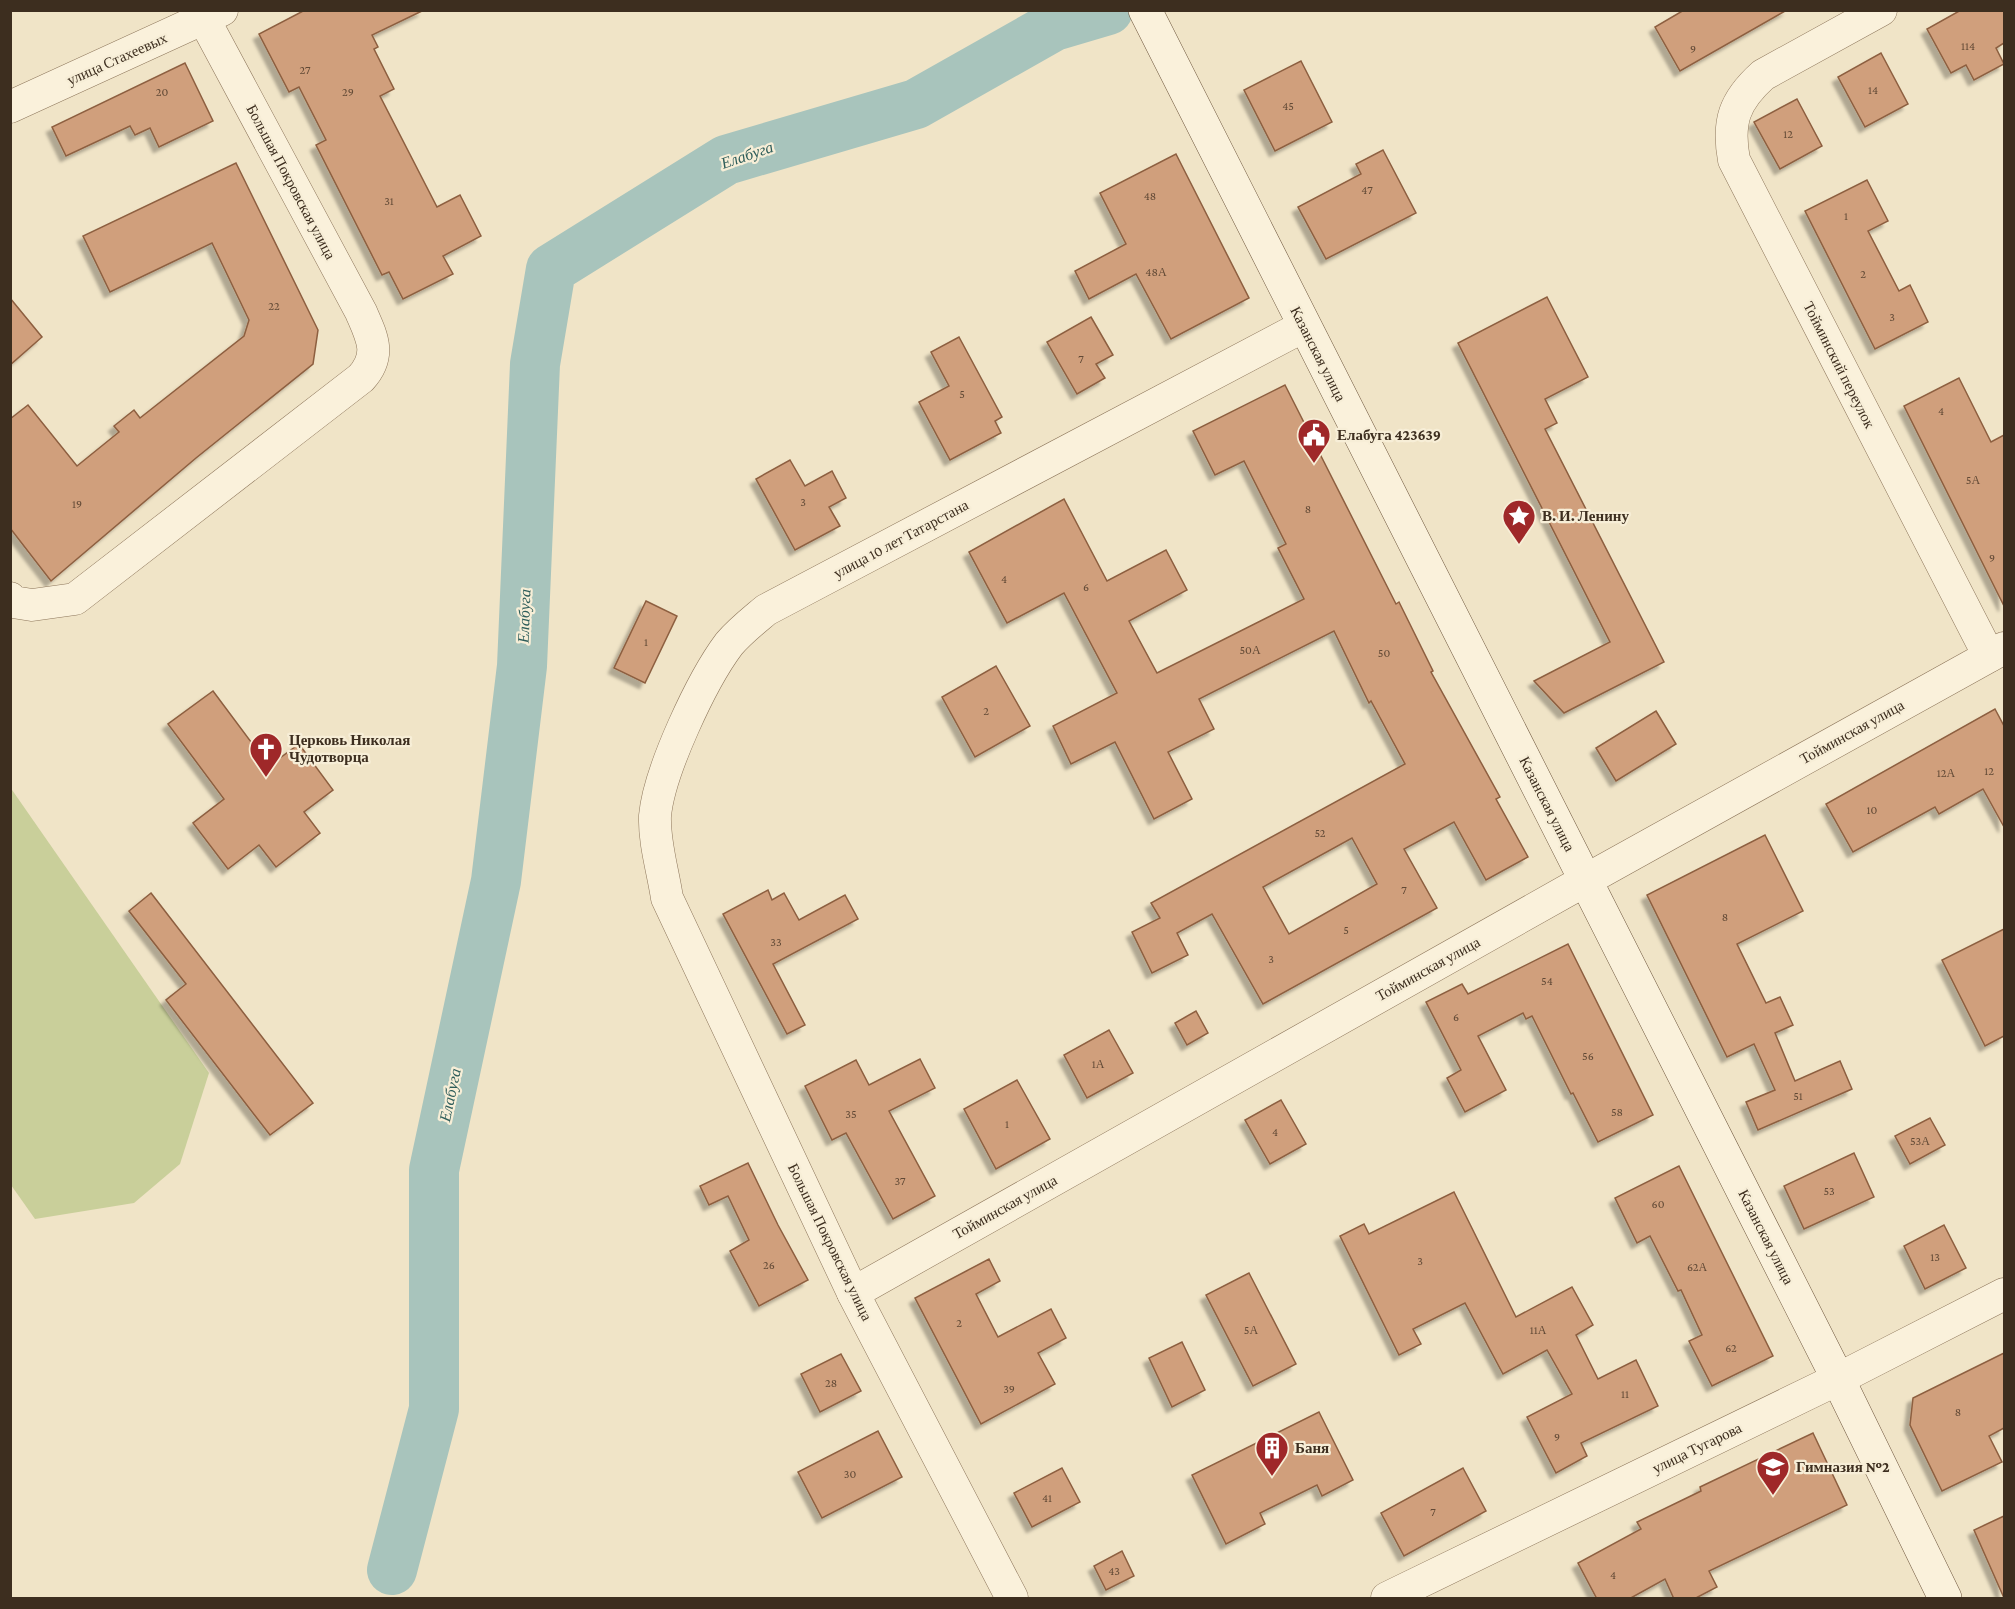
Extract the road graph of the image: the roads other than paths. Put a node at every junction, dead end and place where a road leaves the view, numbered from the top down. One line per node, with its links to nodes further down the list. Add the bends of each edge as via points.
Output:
1 (1145, 10): 5 (street, Казанская улица)
2 (1881, 10): 7 (street, Тойминский переулок, via 1763,75 1747,89 1732,123 1734,160)
3 (208, 14): 4 (street, улица Стахеевых); 6 (street, Большая Покровская улица, via 361,312 374,357 361,378 75,599 32,605)
4 (10, 107)
5 (1304, 326): 8 (street, улица 10 лет Татарстана, via 766,610 742,629 715,664 689,715 662,786 655,815); 9 (street, Казанская улица)
6 (10, 598)
7 (1996, 652): 9 (street, Тойминская улица)
8 (664, 879): 10 (street, Большая Покровская улица, via 667,898)
9 (1586, 880): 10 (street, Тойминская улица); 12 (street, Казанская улица)
10 (853, 1293): 13 (street, Большая Покровская улица)
11 (2004, 1294): 12 (street, улица Тугарова)
12 (1838, 1379): 14 (street, улица Тугарова); 15 (street, Казанская улица)
13 (1012, 1599)
14 (1387, 1599)
15 (1945, 1599)

